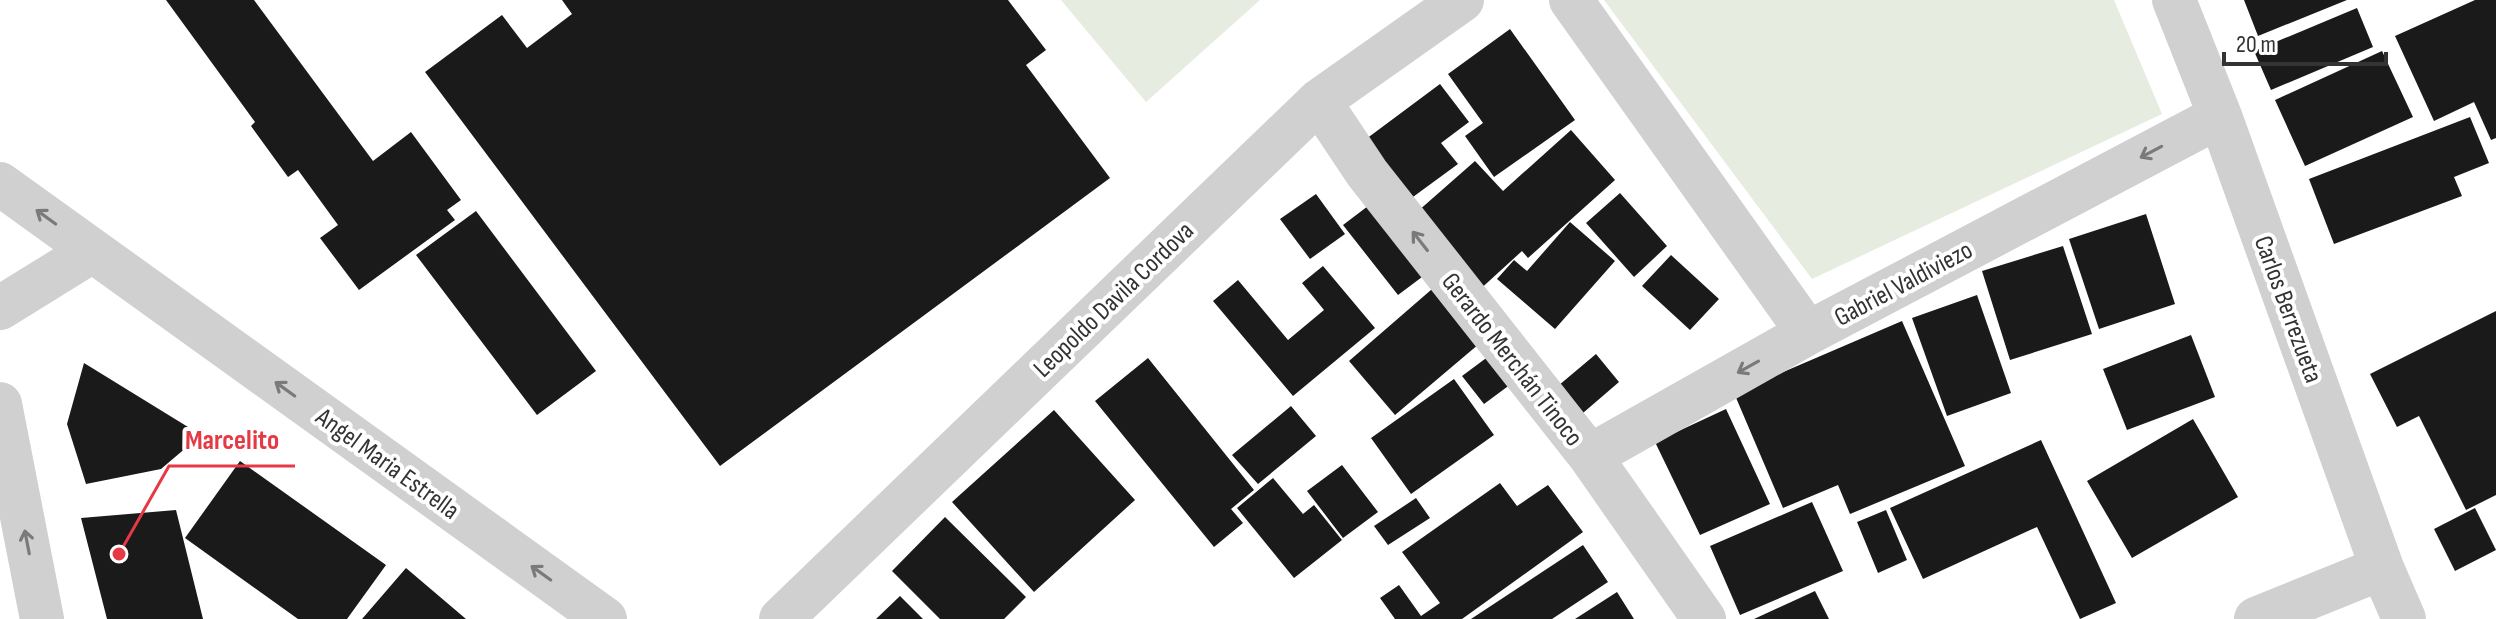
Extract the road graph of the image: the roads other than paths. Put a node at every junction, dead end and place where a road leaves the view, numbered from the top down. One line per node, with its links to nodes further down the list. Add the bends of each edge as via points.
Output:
1 (1462, 0): 4 (street, Leopoldo Davila Cordova)
2 (1571, 0): 9 (street)
3 (2174, 0): 5 (street, Carlos Berrezueta)
4 (1319, 101): 11 (street, Gerardo Merchán Tinoco, one-way to 4, via 1367,173); 15 (street, Leopoldo Davila Cordova)
5 (2220, 116): 9 (street, Gabriel Valdiviezo, one-way to 9); 12 (street, Carlos Berrezueta)
6 (0, 184): 7 (street, Angel Maria Estrella, one-way to 6)
7 (92, 251): 8 (street); 14 (street, Angel Maria Estrella, one-way to 7)
8 (0, 308)
9 (1808, 333): 11 (street, Gabriel Valdiviezo, one-way to 11)
10 (0, 404): 13 (street, one-way to 10)
11 (1590, 456): 16 (street, Gerardo Merchán Tinoco)
12 (2382, 568): 17 (street); 18 (street, Carlos Berrezueta)
13 (42, 619)
14 (605, 619)
15 (781, 619)
16 (1704, 619)
17 (2256, 619)
18 (2404, 619)

